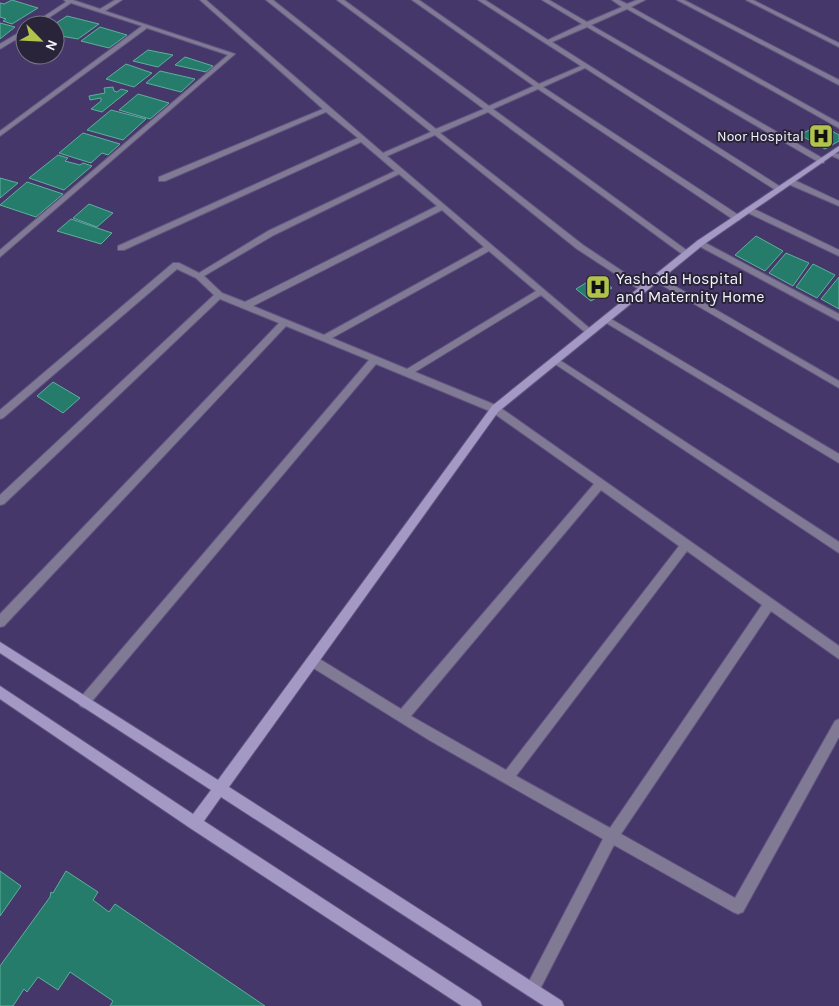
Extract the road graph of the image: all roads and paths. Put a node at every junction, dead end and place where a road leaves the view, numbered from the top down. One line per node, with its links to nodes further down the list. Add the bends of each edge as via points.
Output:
1 (119, 0): 14 (street)
2 (203, 0): 25 (street)
3 (270, 0): 28 (street)
4 (340, 0): 26 (street)
5 (415, 0): 24 (street)
6 (480, 0): 19 (street)
7 (545, 0): 16 (street)
8 (615, 0): 13 (street)
9 (642, 0): 13 (street)
10 (680, 0): 23 (street)
11 (749, 0): 20 (street)
12 (69, 1): 14 (street); 15 (street)
13 (627, 7): 16 (street); 27 (street)
14 (101, 11): 17 (street)
15 (49, 15)
16 (586, 25): 19 (street); 33 (street)
17 (146, 26): 29 (street); 45 (street, via 232,54)
18 (15, 37): 21 (street)
19 (547, 42): 22 (street)
20 (839, 45)
21 (0, 47)
22 (585, 66): 24 (street); 37 (street)
23 (839, 83)
24 (538, 86): 26 (street); 41 (street)
25 (327, 109): 30 (street); 35 (street)
26 (486, 109): 28 (street); 46 (street)
27 (839, 126)
28 (437, 131): 32 (street); 50 (street, via 580,248)
29 (0, 134)
30 (362, 139): 32 (street); 44 (street)
31 (837, 153): 33 (street)
32 (382, 156): 34 (street)
33 (822, 161): 36 (street)
34 (400, 171): 39 (street); 48 (street, via 271,233)
35 (162, 180)
36 (791, 182): 37 (street); 38 (street)
37 (780, 189): 40 (street)
38 (839, 204)
39 (442, 207): 43 (street); 53 (street)
40 (749, 210): 41 (street); 47 (street)
41 (737, 218): 42 (street)
42 (700, 243): 46 (street); 54 (street)
43 (490, 247): 51 (street); 58 (street)
44 (121, 248)
45 (0, 254)
46 (686, 254): 49 (street)
47 (839, 254)
48 (199, 276): 52 (street); 64 (street, via 176,264)
49 (656, 278): 50 (street); 62 (street)
50 (643, 289): 55 (street)
51 (542, 291): 57 (street); 61 (street)
52 (219, 294): 53 (street); 67 (street)
53 (245, 306): 56 (street)
54 (839, 318)
55 (606, 319): 57 (street); 65 (street)
56 (285, 322): 58 (street); 71 (street)
57 (590, 332): 60 (street)
58 (324, 339): 59 (street)
59 (374, 360): 61 (street); 76 (street)
60 (555, 360): 63 (street); 69 (street)
61 (407, 373): 63 (street)
62 (839, 385)
63 (495, 409): 66 (street); 74 (street)
64 (0, 415)
65 (839, 459)
66 (600, 484): 68 (street); 77 (street)
67 (0, 501)
68 (686, 544): 70 (street); 79 (street)
69 (839, 548)
70 (769, 604): 73 (street); 82 (street)
71 (0, 622)
72 (0, 647): 76 (street)
73 (839, 653)
74 (314, 662): 77 (street); 80 (street)
75 (0, 692): 81 (street)
76 (84, 702): 80 (street)
77 (402, 717): 79 (street)
78 (839, 725): 82 (street, via 738,908)
79 (507, 778): 82 (street)
80 (219, 790): 81 (street); 83 (street)
81 (195, 824): 84 (street)
82 (612, 837): 83 (street)
83 (532, 990): 85 (street)
84 (475, 1006)
85 (558, 1006)

